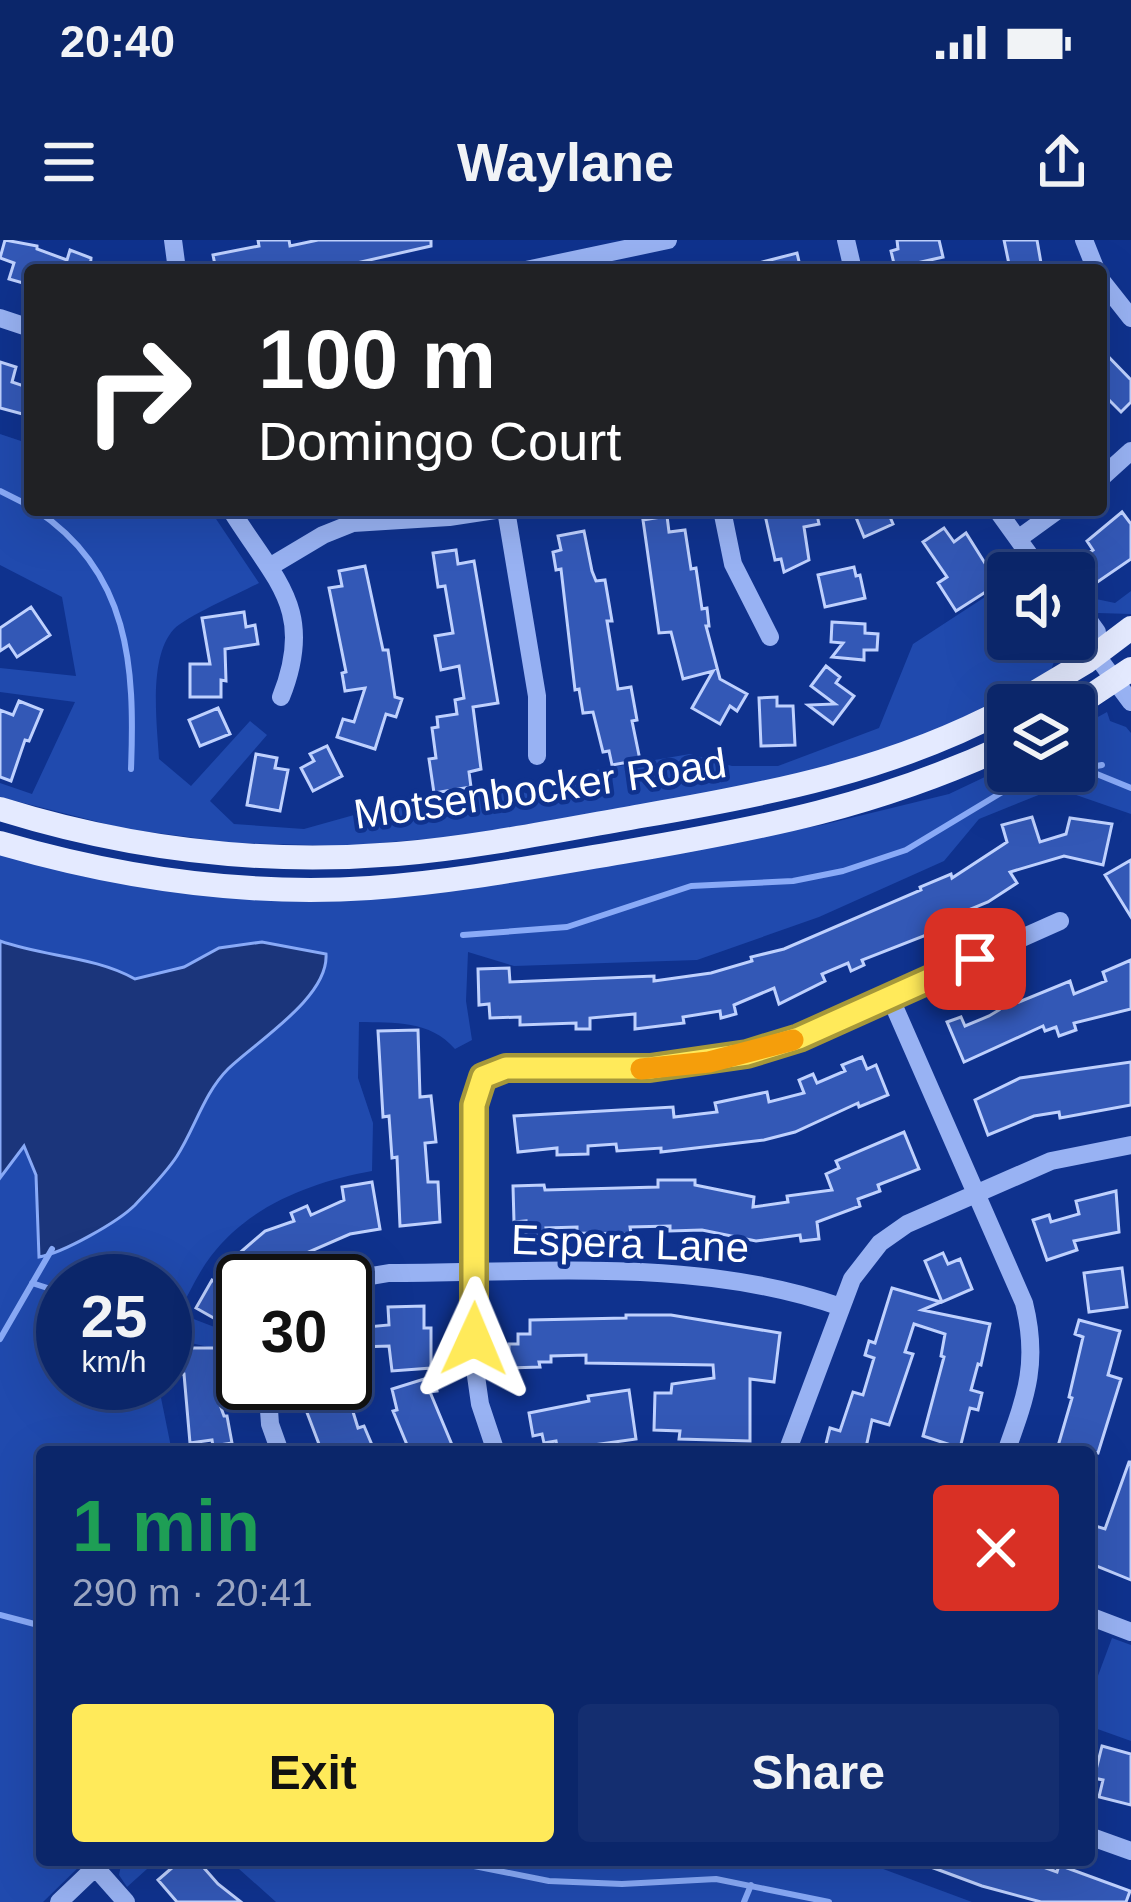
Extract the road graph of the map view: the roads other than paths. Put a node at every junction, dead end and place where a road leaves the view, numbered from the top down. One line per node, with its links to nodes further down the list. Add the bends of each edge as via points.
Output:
1 (668, 240): 2 (street)
2 (554, 264)
3 (1107, 288): 4 (street)
4 (1131, 318)
5 (1131, 451): 6 (street)
6 (1107, 473)
7 (235, 516): 15 (street)
8 (461, 516): 15 (street, via 353,523)
9 (507, 516): 26 (street, via 537,696)
10 (723, 516): 18 (street, via 733,564)
11 (1002, 516): 13 (street)
12 (1050, 516): 13 (street)
13 (1018, 539): 14 (street)
14 (1028, 552)
15 (271, 566): 22 (street, via 296,644)
16 (1131, 628): 19 (main road, Motsenbocker Road)
17 (1095, 629): 19 (street)
18 (770, 637)
19 (1096, 656): 20 (main road, Motsenbocker Road); 21 (street)
20 (1049, 684)
21 (1126, 684): 23 (main road)
22 (281, 698)
23 (1095, 698)
24 (987, 718): 27 (main road, Motsenbocker Road, via 903,756 791,789 400,854 187,850)
25 (987, 754): 28 (main road, Motsenbocker Road, via 902,790 786,824 412,885 191,883)
26 (537, 756)
27 (0, 809)
28 (0, 843)
29 (1060, 921): 30 (street)
30 (890, 998): 32 (street); 33 (street, via 799,1038 709,1062 477,1072)
31 (1131, 1145): 32 (street, via 1061,1158)
32 (977, 1193): 35 (street, via 880,1243); 40 (street, via 1016,1279 1032,1342 1029,1387)
33 (475, 1273): 34 (street, Espera Lane); 35 (street, Espera Lane, via 698,1274); 38 (street, via 476,1382)
34 (372, 1275)
35 (841, 1306): 39 (street)
36 (268, 1410): 37 (street)
37 (278, 1446)
38 (494, 1446)
39 (789, 1446)
40 (1008, 1446)
41 (1095, 1618): 42 (street)
42 (1131, 1632)
43 (1095, 1838): 44 (street)
44 (1131, 1851)
45 (97, 1866): 47 (street)
46 (100, 1866): 48 (street)
47 (58, 1902)
48 (126, 1902)

